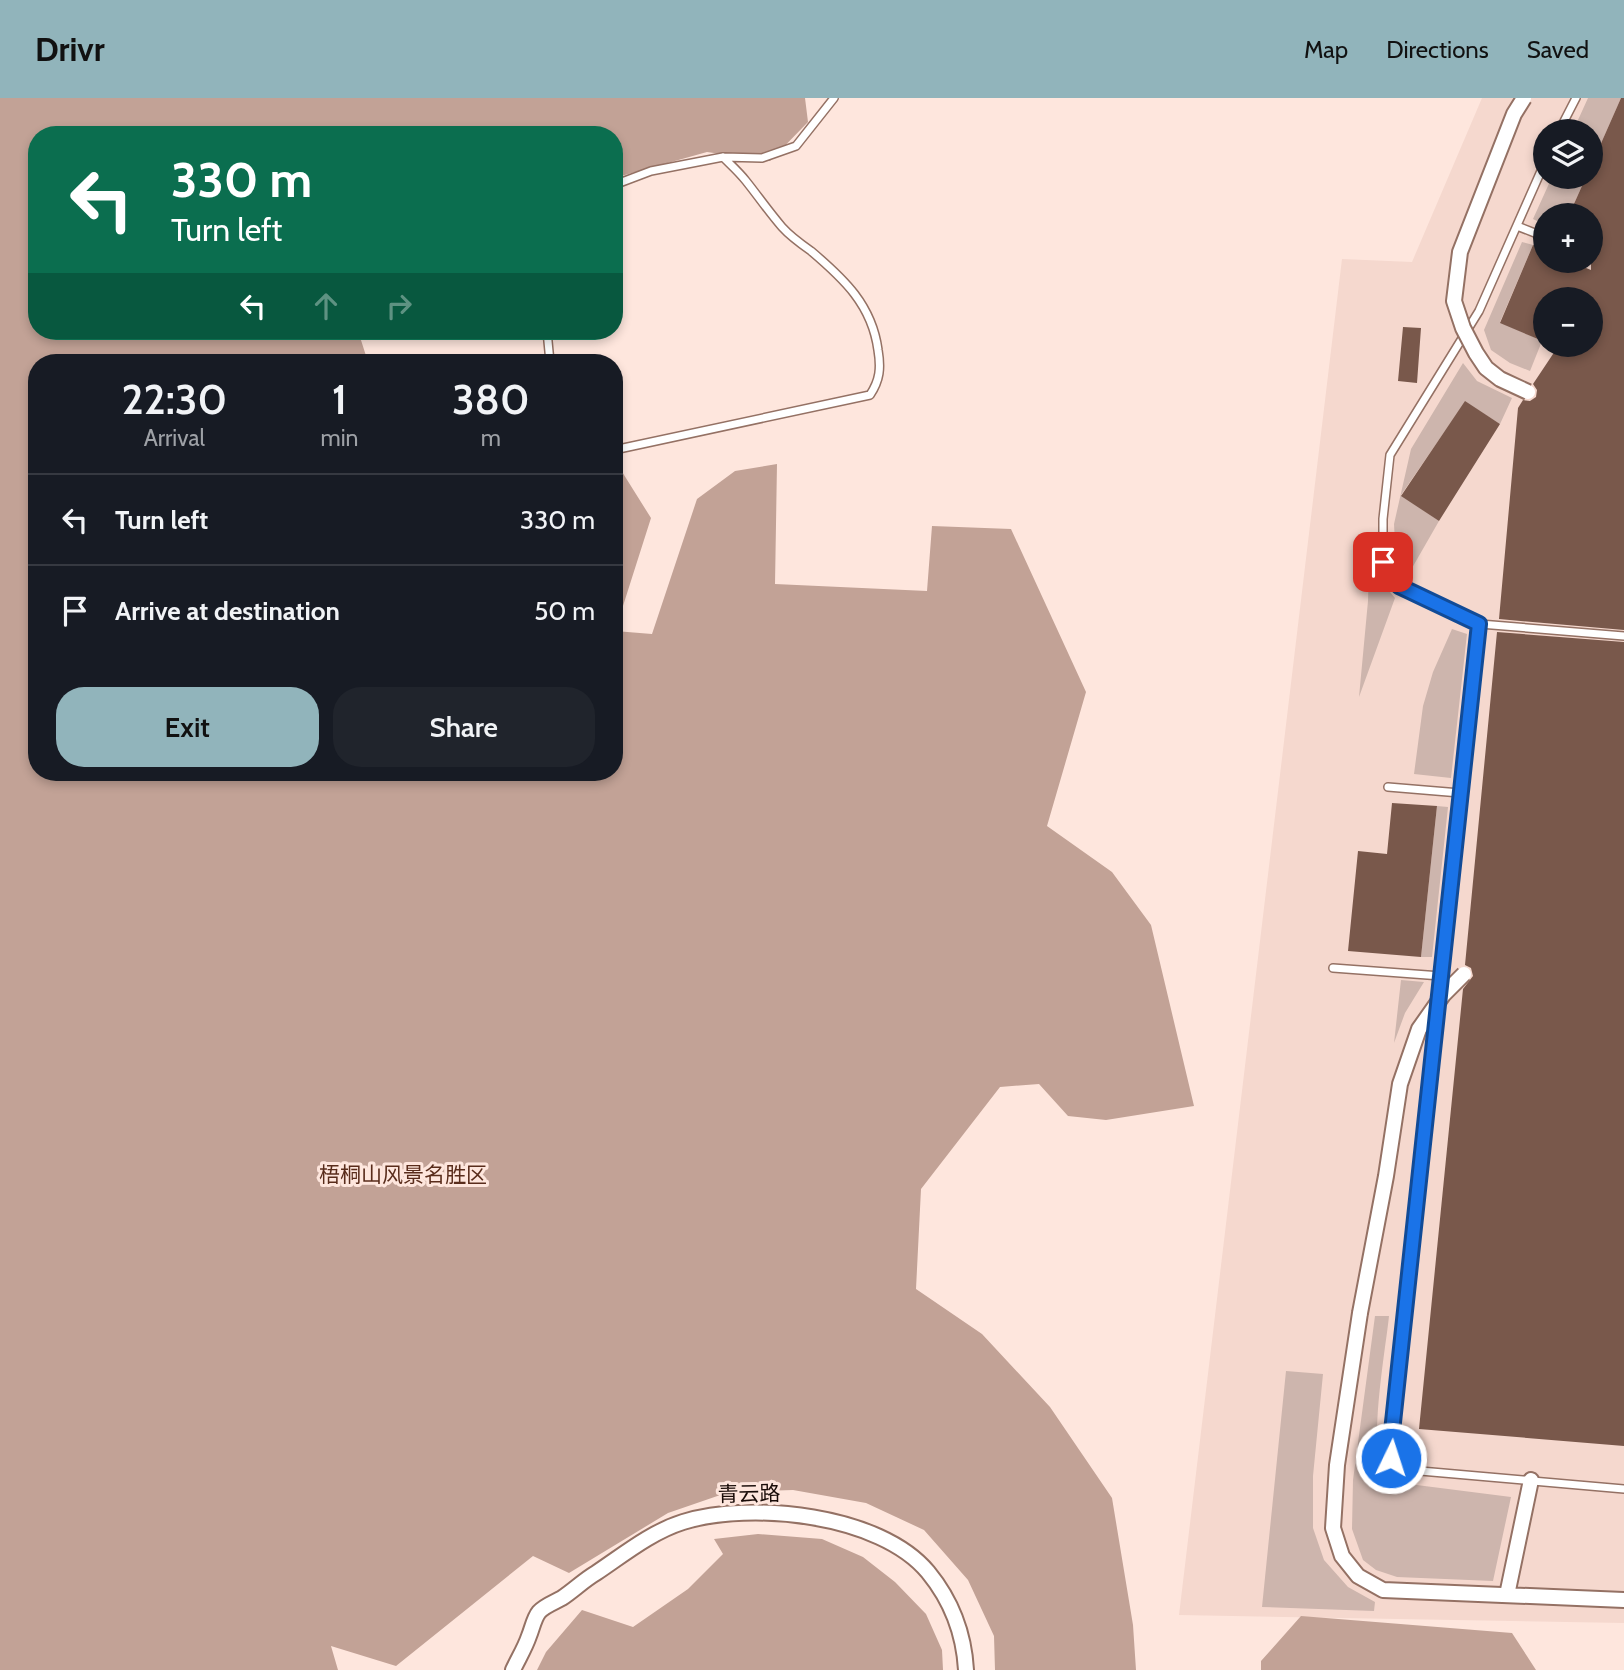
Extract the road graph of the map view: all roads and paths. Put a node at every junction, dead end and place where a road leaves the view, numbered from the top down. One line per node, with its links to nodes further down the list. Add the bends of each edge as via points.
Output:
1 (834, 98): 5 (lane, via 796,146 762,158)
2 (1524, 98): 10 (street, bridge, via 1460,252 1454,301 1463,328 1486,368)
3 (1576, 98): 4 (lane)
4 (1565, 119)
5 (723, 158): 6 (lane, via 651,171); 11 (lane, via 784,230 855,293 876,333 878,384 870,395)
6 (623, 182)
7 (1533, 189): 8 (lane)
8 (1517, 226): 9 (lane); 12 (lane, via 1479,311 1390,455 1383,519 1383,562 1399,586)
9 (1533, 232)
10 (1528, 392)
11 (623, 448)
12 (1479, 624): 13 (lane); 15 (lane)
13 (1624, 636)
14 (1388, 788): 15 (lane)
15 (1460, 793): 18 (lane)
16 (1333, 968): 18 (lane)
17 (1464, 974): 21 (street, bridge, via 1419,1029 1400,1084 1337,1465 1334,1528 1342,1556 1358,1576 1383,1590)
18 (1441, 976): 19 (lane, via 1391,1458 1409,1469)
19 (1531, 1480): 20 (lane); 21 (street)
20 (1624, 1489)
21 (1507, 1595): 22 (street)
22 (1624, 1600)
23 (513, 1670): 24 (street, 青云路, via 539,1611 582,1581 681,1522 740,1512 816,1518 859,1530 903,1550 927,1571 947,1599 959,1629)
24 (966, 1670)

